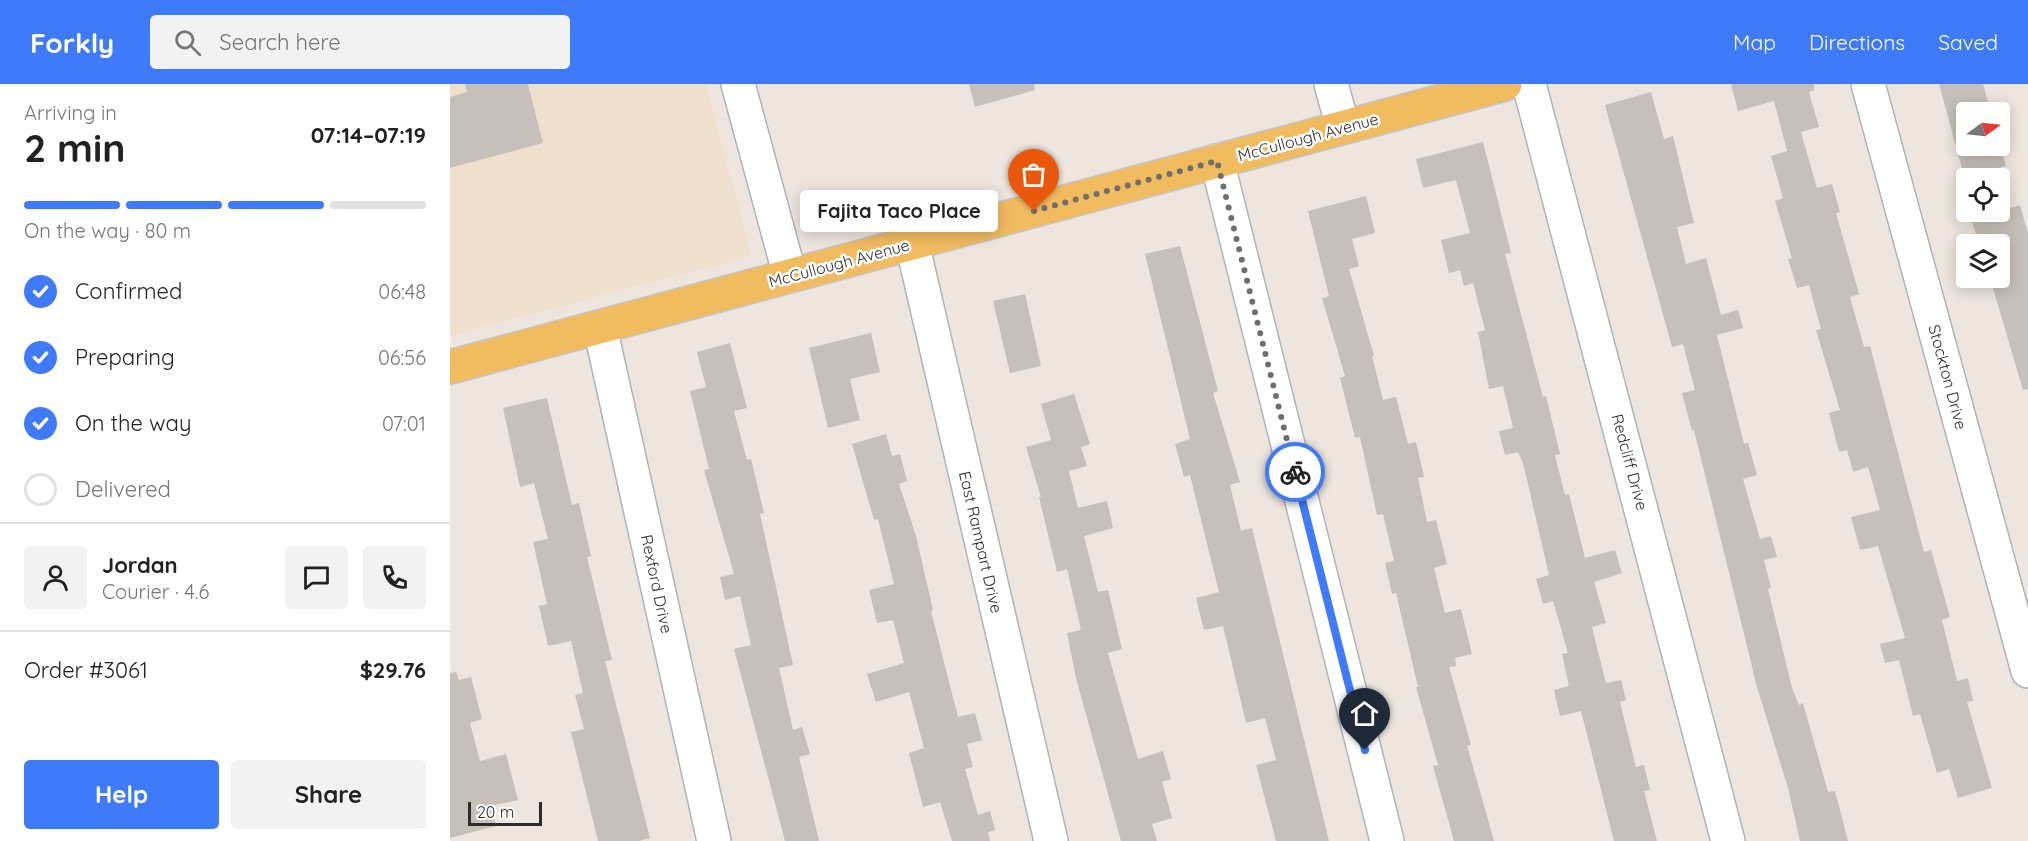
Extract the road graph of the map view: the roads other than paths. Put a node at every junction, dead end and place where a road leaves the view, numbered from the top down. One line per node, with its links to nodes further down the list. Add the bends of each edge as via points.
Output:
1 (738, 84): 9 (street)
2 (1331, 84): 6 (street)
3 (1505, 84): 6 (main road, McCullough Avenue)
4 (1529, 84): 16 (street, Redcliff Drive)
5 (1869, 84): 12 (street, Stockton Drive)
6 (1343, 128): 7 (main road, McCullough Avenue)
7 (1217, 161): 8 (main road, McCullough Avenue); 15 (street)
8 (912, 243): 9 (main road, McCullough Avenue); 14 (street, East Rampart Drive)
9 (790, 276): 10 (main road, McCullough Avenue)
10 (600, 327): 11 (main road, McCullough Avenue); 13 (street, Rexford Drive)
11 (450, 367)
12 (2028, 671)
13 (714, 841)
14 (1051, 841)
15 (1387, 841)
16 (1728, 841)

